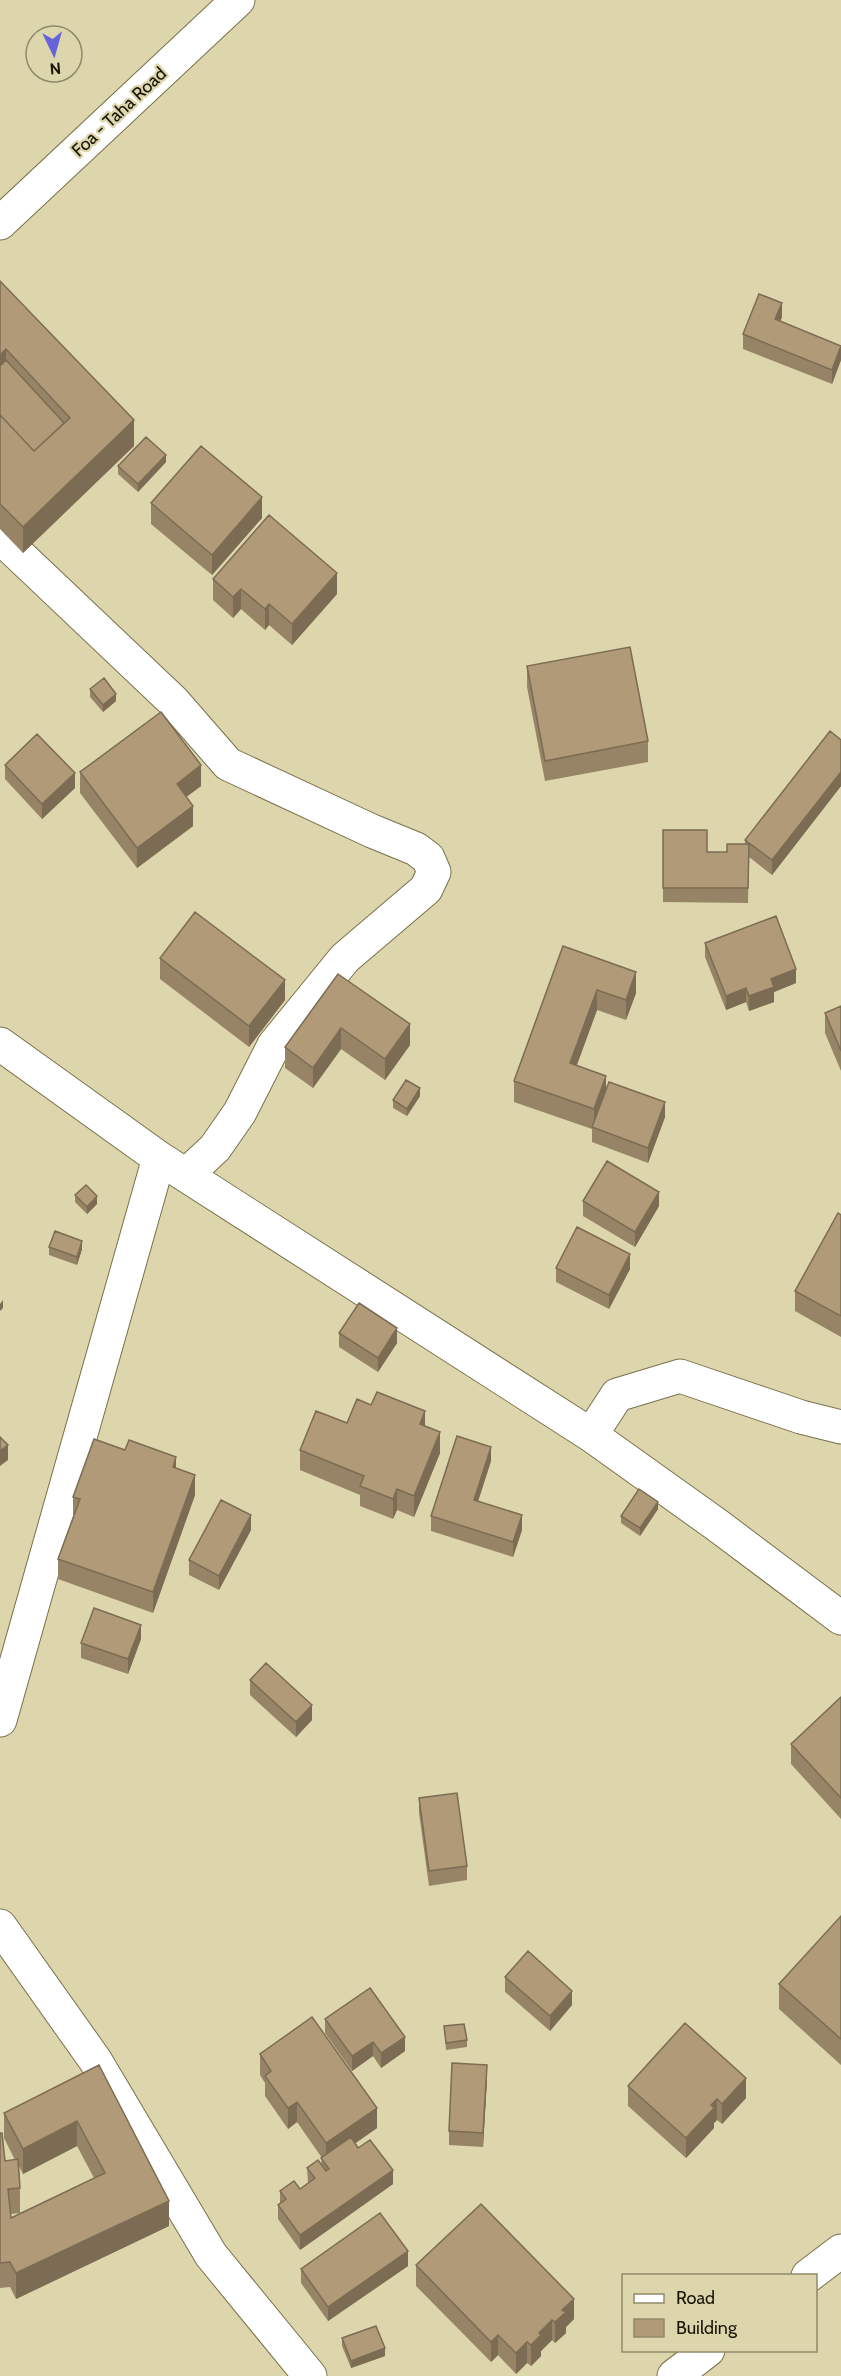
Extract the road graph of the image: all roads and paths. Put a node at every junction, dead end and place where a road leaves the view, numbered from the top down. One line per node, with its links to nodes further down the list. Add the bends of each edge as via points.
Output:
1 (238, 0): 2 (street, Foa - Taha Road)
2 (0, 223)
3 (0, 537): 6 (street, via 174,702 228,764 416,849 428,858 434,872 426,889 345,958 274,1045 240,1112 215,1148)
4 (0, 1044): 5 (street)
5 (159, 1158): 6 (street); 10 (street)
6 (186, 1175): 8 (street)
7 (841, 1427): 8 (street, via 680,1376 616,1395)
8 (591, 1435): 9 (street)
9 (841, 1618)
10 (0, 1720)
11 (0, 1926): 15 (street, via 95,2060 210,2255)
12 (841, 2250): 13 (street)
13 (811, 2274)
14 (705, 2352): 16 (street)
15 (310, 2376)
16 (674, 2376)

